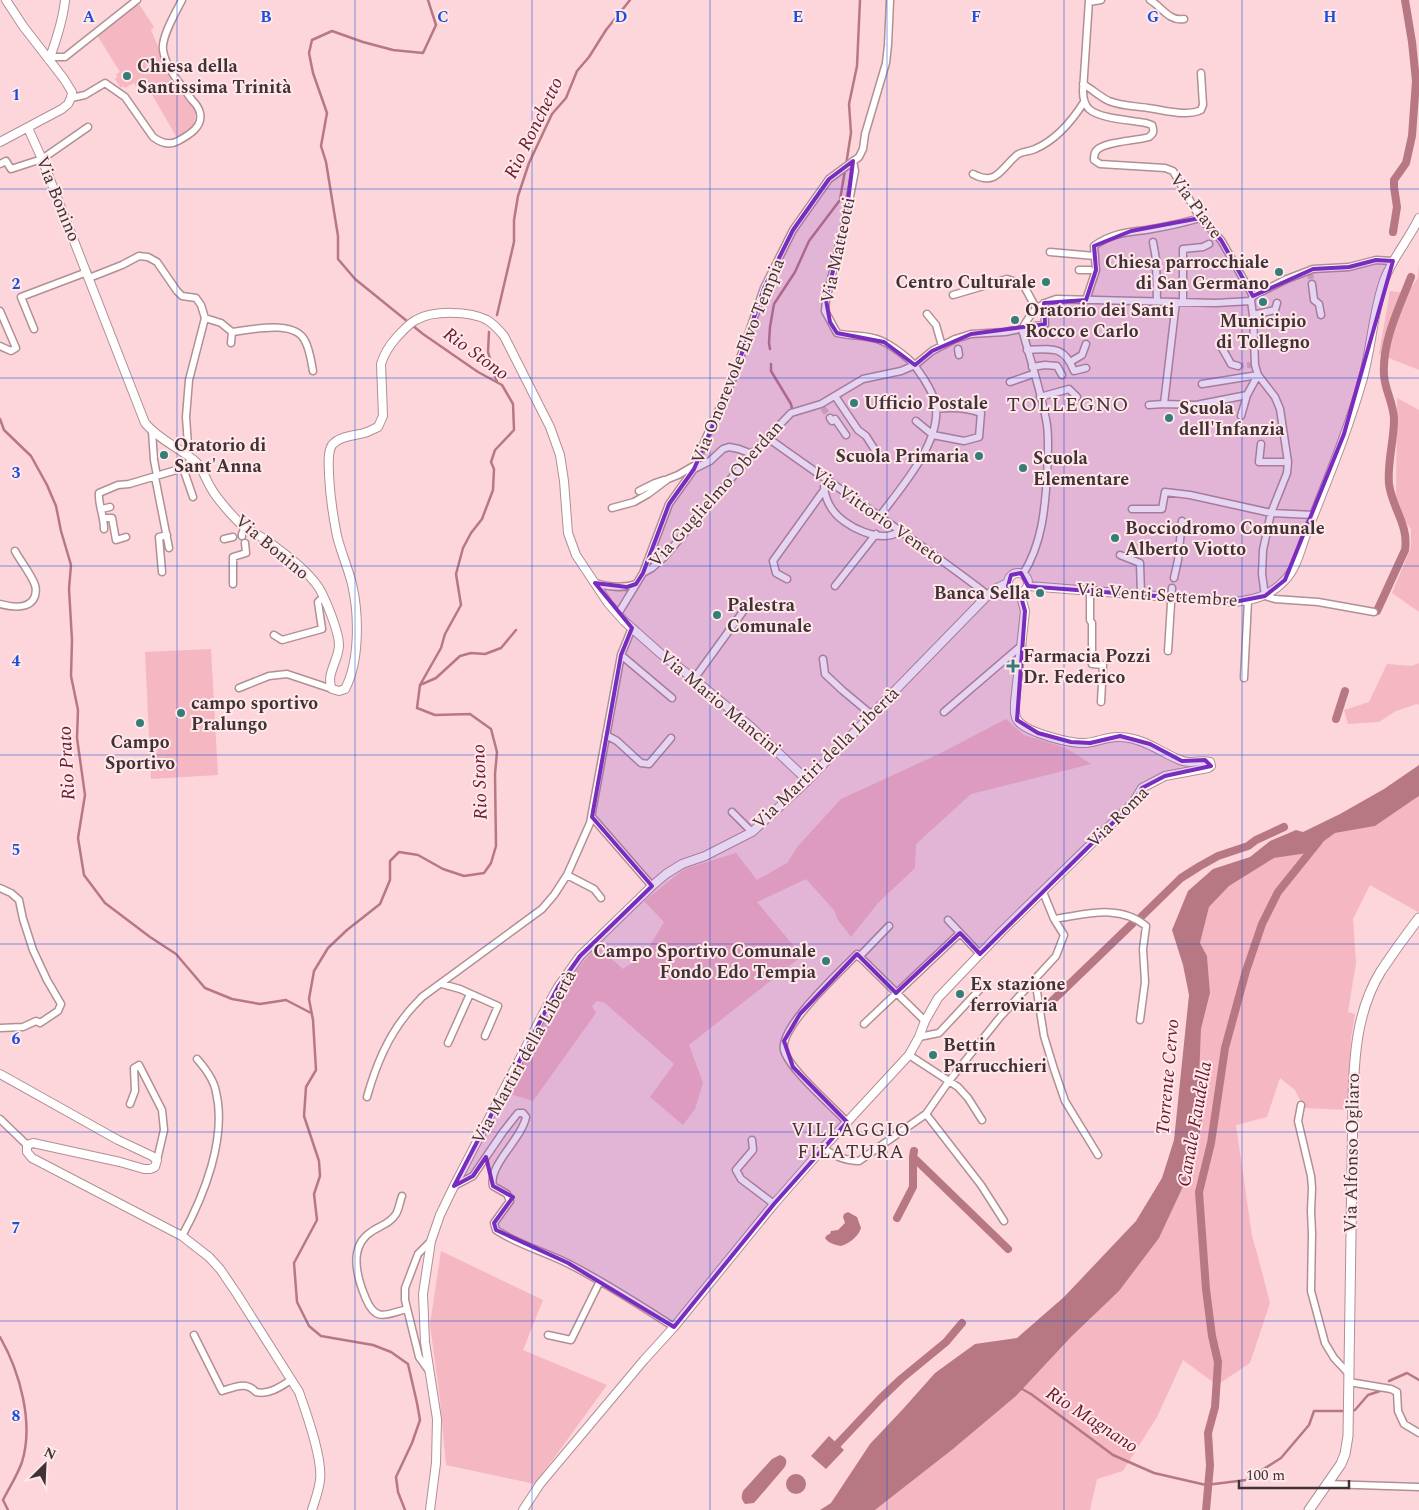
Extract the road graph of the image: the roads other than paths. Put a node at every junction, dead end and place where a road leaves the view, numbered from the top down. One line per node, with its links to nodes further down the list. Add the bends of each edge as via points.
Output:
1 (6, 0): 10 (street)
2 (65, 0): 10 (street)
3 (137, 0): 10 (street, via 64,57)
4 (182, 0): 13 (street, via 162,48 169,68 200,109 200,120 192,133 176,142 160,142 125,97 105,83 86,95)
5 (890, 0): 19 (street, Via Matteotti, via 886,63 863,149)
6 (1101, 0): 8 (street)
7 (1150, 0): 9 (street, via 1172,18)
8 (1089, 1): 12 (street)
9 (1184, 19)
10 (50, 58): 13 (street, via 72,92)
11 (1201, 73): 12 (street, via 1203,105 1197,112 1169,112 1116,104)
12 (1083, 84): 14 (street)
13 (71, 98): 16 (street, via 62,109)
14 (1084, 102): 21 (street, via 1071,121 1051,140 1016,155 999,175 979,178); 22 (street, Via Piave, via 1096,114 1146,123 1152,125 1153,130 1150,136 1142,139 1097,150 1094,160 1100,164 1173,171)
15 (88, 127): 18 (street)
16 (28, 128): 17 (street); 18 (street, Via Bonino)
17 (0, 142)
18 (42, 159): 20 (street, via 11,169 6,161); 31 (street, Via Bonino)
19 (853, 161): 56 (street, Via Matteotti, via 855,171 825,311 837,333 870,336 884,342); 85 (street, Via Onorevole Elvo Tempia, via 829,179 793,230 764,288 734,376)
20 (0, 164)
21 (973, 174)
22 (1200, 218): 27 (street, via 1109,238 1094,246); 34 (street, Via Piave, via 1221,240)
23 (1419, 218): 28 (street)
24 (1154, 242): 36 (street)
25 (1209, 244): 38 (street, via 1183,249)
26 (1050, 252): 27 (street)
27 (1095, 256): 30 (street)
28 (1393, 261): 34 (street, via 1376,260 1310,271); 98 (street, via 1376,313 1363,378)
29 (1079, 270): 30 (street)
30 (1094, 270): 35 (street)
31 (88, 275): 45 (street, via 139,256 148,257 158,262 182,296 196,298); 47 (street, via 21,297); 75 (street, Via Bonino, via 145,423)
32 (1312, 284): 44 (street)
33 (953, 296): 40 (street, via 1007,279 1024,286)
34 (1252, 298): 38 (street, via 1216,303); 43 (street)
35 (1086, 300): 36 (street); 37 (street)
36 (1157, 301): 38 (street)
37 (1044, 302): 40 (street); 46 (street, Via Guglielmo Oberdan, via 1045,324)
38 (1180, 302): 69 (street)
39 (1277, 304): 43 (street, via 1275,310)
40 (1036, 308): 46 (street)
41 (0, 311): 51 (street, via 16,348 11,351)
42 (927, 314): 52 (street, via 936,325)
43 (1253, 316): 62 (street, via 1253,365)
44 (1321, 316)
45 (205, 318): 48 (street, via 221,323); 80 (street, via 189,380 188,445)
46 (1022, 328): 52 (street, Via Guglielmo Oberdan, via 971,334); 54 (street)
47 (34, 329)
48 (232, 332): 49 (street); 60 (street, via 272,327 297,331 308,346)
49 (232, 343)
50 (1086, 344): 55 (street, via 1082,355)
51 (0, 346)
52 (942, 346): 56 (street, Via Guglielmo Oberdan)
53 (1222, 348): 57 (street, via 1231,364)
54 (1027, 350): 55 (street, via 1061,351); 59 (street)
55 (1070, 362): 58 (street, via 1074,371)
56 (915, 365): 65 (street, Via Guglielmo Oberdan, via 864,379); 71 (street, Via Matteotti, via 931,391)
57 (1238, 366)
58 (1086, 368)
59 (1033, 370): 61 (street, via 1045,365 1057,366); 63 (street); 67 (street)
60 (313, 371)
61 (1062, 375)
62 (1258, 375): 64 (street); 66 (street); 84 (street, via 1280,409)
63 (1010, 382)
64 (1202, 384)
65 (836, 396): 78 (street, Via Guglielmo Oberdan, via 822,406 791,413); 82 (street)
66 (1247, 396): 69 (street, via 1188,406); 72 (street)
67 (1040, 397): 68 (street, via 1069,389); 115 (street, via 1048,447 1045,506 1036,549)
68 (1077, 397)
69 (1164, 404): 70 (street)
70 (1149, 405)
71 (936, 409): 77 (street, Via Matteotti); 77 (street, via 954,406 981,413 979,437 964,441)
72 (1241, 416)
73 (830, 418): 76 (street, via 832,421 835,419)
74 (916, 422): 77 (street)
75 (152, 431): 80 (street, Via Bonino); 87 (street)
76 (846, 435)
77 (933, 435): 99 (street, Via Matteotti, via 925,453)
78 (768, 438): 81 (street, Via Guglielmo Oberdan); 88 (street, Via Vittorio Veneto)
79 (1261, 444): 84 (street, via 1259,462)
80 (184, 454): 83 (street, Via Bonino)
81 (752, 454): 85 (street, via 729,447 710,462); 114 (street, Via Guglielmo Oberdan, via 665,556)
82 (880, 458)
83 (192, 459): 86 (street); 104 (street, Via Bonino, via 202,470 212,491 237,520)
84 (1288, 462): 97 (street, via 1287,473)
85 (696, 466): 89 (street); 114 (street, Via Onorevole Elvo Tempia, via 669,504)
86 (183, 468): 87 (street); 92 (street)
87 (156, 477): 95 (street, via 118,485 99,493); 106 (street)
88 (823, 478): 90 (street); 99 (street, Via Vittorio Veneto)
89 (668, 479): 91 (street); 94 (street, via 634,502)
90 (824, 490): 105 (street, via 827,502 843,520 866,533); 117 (street, via 773,562 776,573)
91 (639, 491)
92 (193, 497)
93 (110, 507): 95 (street)
94 (612, 508)
95 (102, 509): 100 (street)
96 (1132, 509): 97 (street, via 1162,509 1165,492)
97 (1271, 513): 98 (street); 129 (street, via 1263,550)
98 (1314, 515): 129 (street, via 1285,580)
99 (880, 517): 103 (street, Via Vittorio Veneto)
100 (104, 518): 102 (street); 107 (street, via 112,518 116,540)
101 (1182, 521): 116 (street)
102 (104, 529)
103 (900, 531): 105 (street); 127 (street, Via Vittorio Veneto)
104 (240, 534): 108 (street); 130 (street, Via Bonino, via 268,542 305,572)
105 (876, 534): 122 (street)
106 (167, 535): 110 (street); 113 (street, via 159,537)
107 (126, 537)
108 (224, 538)
109 (245, 543): 120 (street, via 246,553 233,557)
110 (169, 548)
111 (14, 551): 133 (street, via 36,586 35,595 26,605 12,607)
112 (1120, 555): 128 (street, via 1140,563)
113 (162, 572)
114 (643, 574): 121 (street, Via Guglielmo Oberdan)
115 (1023, 574): 119 (street, via 1013,574); 123 (street, via 1028,579)
116 (1174, 578)
117 (787, 579)
118 (595, 583): 121 (street, Via Guglielmo Oberdan, via 610,587); 136 (street); 146 (street, via 576,555 568,533 564,481 550,427 504,336 488,320 475,315 430,314 404,330 389,345 383,357 383,416 378,427 340,439 332,446 328,461 337,536 352,584 357,633 350,679 345,689)
119 (1008, 583): 126 (street, via 1013,592); 127 (street, Via Martiri della Libertà)
120 (233, 584)
121 (636, 584): 136 (street, Via Guglielmo Oberdan)
122 (835, 586)
123 (1028, 586): 125 (street, Via Venti Settembre); 126 (street)
124 (1172, 588): 131 (street)
125 (1090, 591): 128 (street, Via Venti Settembre); 148 (street, via 1092,664 1103,665)
126 (1020, 594): 139 (street, Via Roma, via 1025,611)
127 (988, 595): 150 (street, Via Martiri della Libertà)
128 (1141, 595): 131 (street, Via Venti Settembre)
129 (1265, 596): 132 (street, Via Venti Settembre); 135 (street, Via Venti Settembre)
130 (323, 597): 138 (street, via 318,602 322,629 282,640); 146 (street, Via Bonino, via 336,627 339,645 330,675)
131 (1170, 598): 132 (street, Via Venti Settembre); 140 (street)
132 (1248, 601): 143 (street)
133 (0, 604)
134 (747, 606): 144 (street)
135 (1374, 612)
136 (618, 614): 137 (street)
137 (632, 628): 141 (street); 144 (street, Via Mario Mancini)
138 (274, 635)
139 (1022, 644): 149 (street); 160 (street, Via Roma, via 1015,713 1017,720 1025,726 1038,733 1080,743 1120,736 1150,744 1182,761 1205,760 1211,766 1165,776 1142,788 1133,803)
140 (1168, 651)
141 (621, 654): 147 (street); 151 (street)
142 (823, 659): 150 (street, via 825,674)
143 (1244, 678)
144 (694, 679): 153 (street, Via Mario Mancini)
145 (239, 688): 146 (street, via 269,676 287,674)
146 (332, 689)
147 (672, 698)
148 (1101, 702)
149 (944, 712)
150 (872, 715): 153 (street, Via Martiri della Libertà)
151 (606, 735): 152 (street, via 642,763 649,764); 155 (street)
152 (671, 738)
153 (807, 780): 156 (street, Via Martiri della Libertà)
154 (732, 812): 156 (street)
155 (592, 817): 157 (street); 158 (street)
156 (752, 832): 158 (street, Via Martiri della Libertà, via 682,864)
157 (567, 875): 161 (street, via 594,889); 170 (street, via 542,909)
158 (652, 886): 197 (street, Via Martiri della Libertà, via 580,956 558,987)
159 (0, 888): 177 (street, via 19,900 33,950 61,1004 58,1011 40,1023)
160 (1043, 892): 164 (street); 167 (street, Via Roma)
161 (601, 898)
162 (1419, 918): 209 (main road, Via Alfonso Ogliaro, via 1381,972 1369,995 1357,1033 1353,1074)
163 (948, 920): 166 (street)
164 (1054, 920): 169 (street, via 1064,935 1056,956); 174 (street, via 1102,912 1139,920 1146,926 1143,949 1145,982)
165 (888, 926): 168 (street)
166 (960, 932): 167 (street); 172 (street)
167 (980, 954): 175 (street, Via Roma, via 938,998)
168 (859, 956): 172 (street); 191 (street, via 857,954 800,1014 784,1041 784,1050 793,1067)
169 (1035, 979): 184 (street); 195 (street, via 1044,1036 1062,1093)
170 (442, 984): 173 (street); 185 (street, via 422,997 406,1014 393,1034)
171 (981, 988): 179 (street, via 939,1033)
172 (896, 992): 175 (street); 176 (street)
173 (470, 994): 178 (street, via 498,1006); 180 (street)
174 (1140, 1020)
175 (925, 1021): 179 (street, Via Roma)
176 (864, 1024)
177 (0, 1028)
178 (485, 1036)
179 (919, 1037): 181 (street, Via Roma)
180 (448, 1043)
181 (909, 1055): 184 (street); 191 (street, Via Roma)
182 (197, 1059): 201 (street, via 216,1092 217,1144 193,1215)
183 (0, 1074): 196 (street)
184 (949, 1081): 188 (street); 190 (street, via 958,1086)
185 (366, 1097)
186 (130, 1104): 196 (street, via 135,1091 134,1068 139,1065 162,1110 164,1130)
187 (1300, 1105): 209 (street, via 1298,1121 1312,1188 1311,1291 1325,1343)
188 (926, 1114): 194 (street, via 860,1161 838,1157); 200 (street, via 981,1185)
189 (0, 1119): 193 (street)
190 (982, 1120)
191 (847, 1122): 194 (street, Via Roma)
192 (752, 1140): 199 (street, via 753,1150 736,1170 741,1179)
193 (27, 1145): 196 (street, via 33,1143 144,1169 155,1167); 201 (street, via 27,1152 32,1158)
194 (823, 1148): 199 (street, Via Roma)
195 (1098, 1155)
196 (157, 1160)
197 (454, 1186): 202 (street, Via Martiri della Libertà); 203 (street, via 473,1176 513,1119 522,1113 526,1117 524,1125 492,1181 493,1186 507,1194 510,1201 494,1223 496,1230)
198 (402, 1196): 204 (street, via 396,1214 363,1239 356,1264 357,1276 372,1312 384,1316)
199 (774, 1204): 205 (street, Via Roma)
200 (1004, 1221)
201 (182, 1236): 210 (street, via 220,1269)
202 (431, 1241): 204 (street, via 418,1254 405,1288); 208 (street, Via Martiri della Libertà, via 423,1294)
203 (600, 1281): 205 (street); 207 (street, via 571,1340)
204 (407, 1309): 208 (street, via 419,1357)
205 (674, 1327): 216 (street, Via Roma, via 546,1477)
206 (194, 1335): 210 (street, via 222,1391 247,1385 256,1392 265,1392)
207 (548, 1335)
208 (430, 1372): 215 (street, Via Martiri della Libertà, via 437,1418)
209 (1349, 1378): 211 (street, via 1397,1392 1398,1411 1404,1424); 212 (main road, Via Alfonso Ogliaro, via 1345,1454)
210 (291, 1380): 214 (street, via 299,1392 321,1470)
211 (1419, 1432)
212 (1327, 1484): 213 (street); 217 (main road)
213 (1419, 1487)
214 (312, 1510)
215 (430, 1510)
216 (523, 1510)
217 (1309, 1510)

